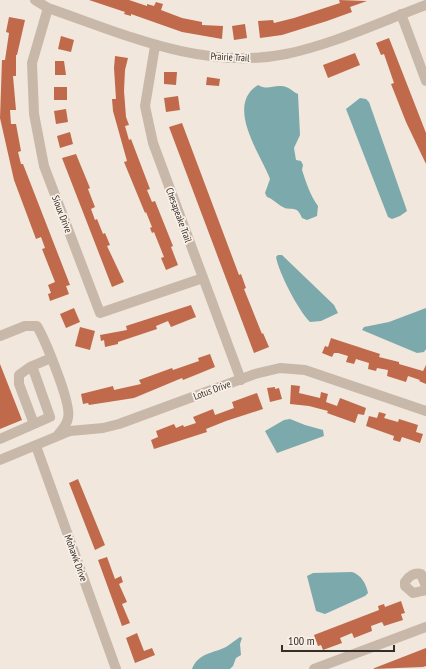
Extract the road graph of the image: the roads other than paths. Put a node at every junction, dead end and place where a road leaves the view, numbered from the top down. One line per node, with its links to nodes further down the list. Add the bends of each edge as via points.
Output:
1 (35, 0): 3 (street, Prairie Trail)
2 (426, 5): 4 (street, Prairie Trail)
3 (48, 8): 5 (street, Prairie Trail); 7 (street, Sioux Drive, via 32,63 34,114 44,166 100,313)
4 (401, 14): 5 (street, Prairie Trail, via 316,46 254,59 194,55); 6 (street)
5 (155, 46): 7 (street, Chesapeake Trail, via 145,106 152,143)
6 (426, 81)
7 (203, 278): 11 (street, Chesapeake Trail)
8 (0, 336): 9 (street, via 25,326 37,326)
9 (51, 358): 10 (street); 14 (street, via 69,417)
10 (32, 366): 13 (street, via 19,375 19,379); 13 (street, via 50,417)
11 (241, 380): 12 (street, Lotus Drive, via 280,368 305,370); 14 (street, Lotus Drive, via 119,424 70,431)
12 (426, 411)
13 (34, 424): 15 (street)
14 (57, 436): 16 (street, Lotus Drive)
15 (0, 439)
16 (36, 446): 17 (street, Lotus Drive); 19 (street, Mohawk Drive)
17 (0, 460)
18 (426, 627): 20 (street)
19 (116, 669)
20 (314, 669)

